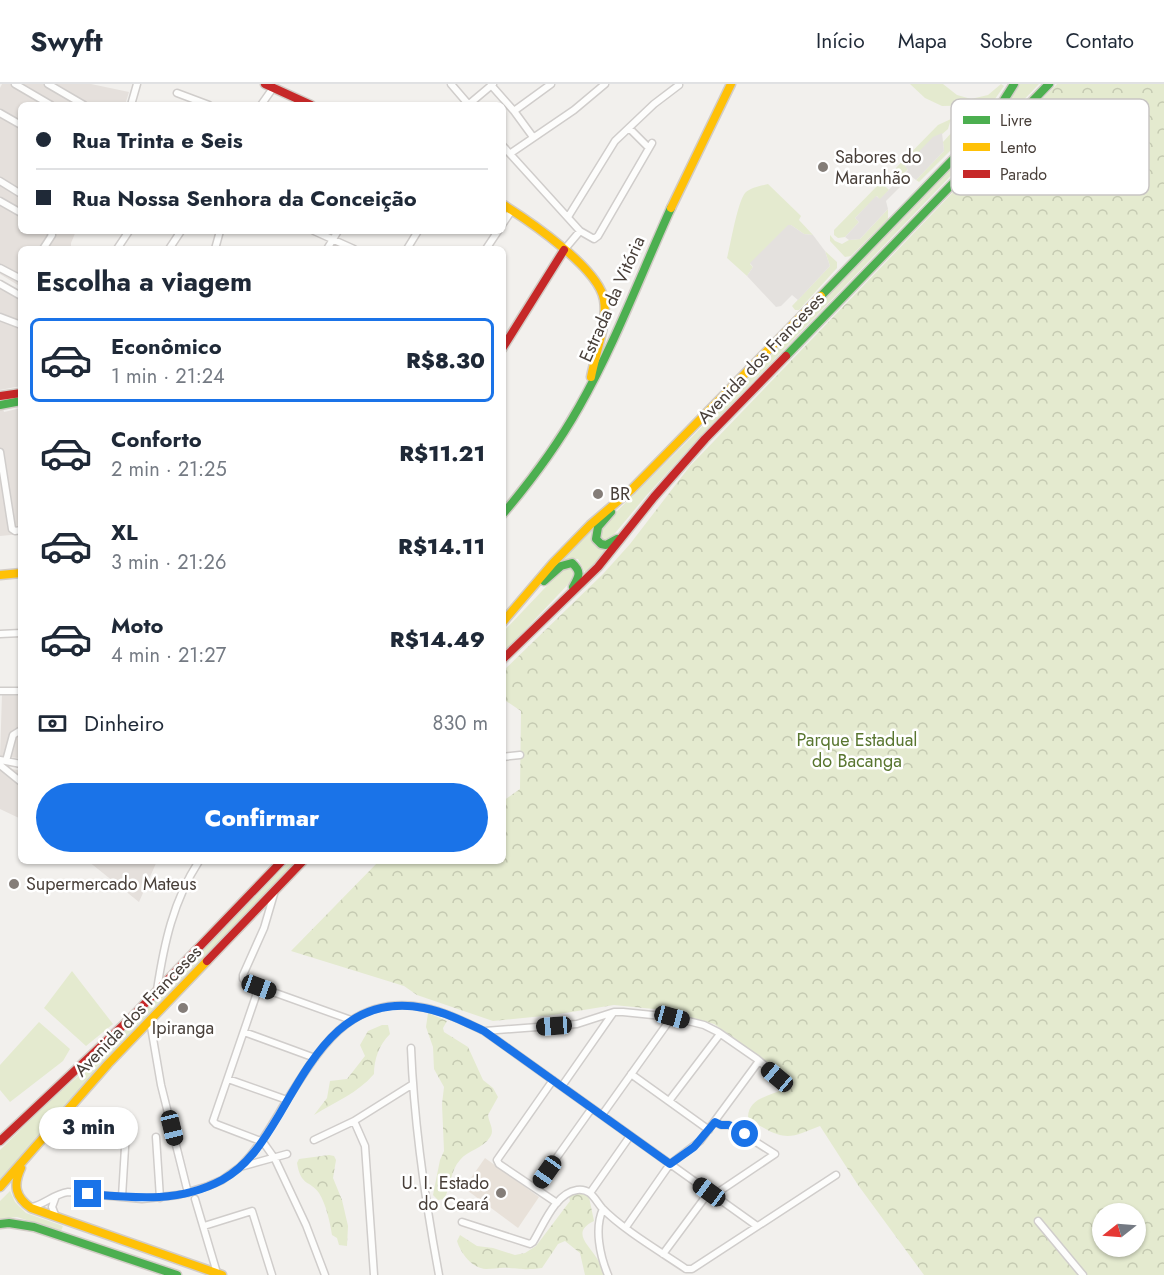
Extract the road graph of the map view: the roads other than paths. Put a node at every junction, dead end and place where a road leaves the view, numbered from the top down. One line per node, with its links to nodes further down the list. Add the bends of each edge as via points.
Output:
1 (48, 84): 17 (street)
2 (137, 84): 18 (street)
3 (452, 84): 22 (street)
4 (551, 84): 24 (street)
5 (605, 84): 28 (street)
6 (730, 84): 55 (main road, Estrada da Vitória)
7 (1014, 84): 14 (main road, Avenida dos Franceses)
8 (1049, 84): 15 (main road, Avenida dos Franceses)
9 (17, 85): 16 (street)
10 (492, 85): 23 (street); 24 (street)
11 (269, 86): 20 (street); 21 (main road)
12 (679, 86): 27 (street)
13 (177, 93): 19 (street)
14 (1005, 99)
15 (1034, 99)
16 (46, 102)
17 (79, 102)
18 (132, 102)
19 (196, 102)
20 (262, 102)
21 (304, 102)
22 (466, 102)
23 (472, 102)
24 (514, 111): 28 (street)
25 (0, 113): 26 (street)
26 (18, 123)
27 (629, 128): 39 (street, via 604,156); 41 (street, via 650,145 598,236 594,239)
28 (534, 137): 30 (street)
29 (506, 149): 30 (street)
30 (511, 153): 39 (street)
31 (951, 162): 61 (main road, Avenida dos Franceses)
32 (0, 181): 34 (street)
33 (951, 185): 62 (main road, Avenida dos Franceses, via 705,439)
34 (18, 192)
35 (0, 201): 38 (street)
36 (506, 206): 37 (main road)
37 (512, 210): 40 (street); 47 (main road)
38 (18, 211)
39 (568, 217): 41 (street)
40 (506, 219)
41 (580, 231): 47 (street)
42 (320, 234): 44 (street)
43 (336, 234): 44 (street)
44 (333, 240): 45 (street); 46 (street)
45 (329, 246)
46 (347, 246)
47 (564, 250): 54 (main road); 55 (main road, via 590,275 604,298)
48 (0, 268): 49 (street)
49 (18, 277)
50 (0, 284): 51 (street)
51 (18, 294)
52 (0, 317): 53 (street)
53 (18, 324)
54 (506, 340)
55 (590, 386): 63 (main road, Estrada da Vitória, via 565,430)
56 (18, 393): 57 (main road)
57 (0, 396)
58 (18, 402): 59 (main road)
59 (0, 405)
60 (0, 452): 64 (street)
61 (632, 489): 62 (main road, via 596,530 599,544 615,542); 69 (main road, Avenida dos Franceses, via 553,563)
62 (654, 497): 73 (main road, Avenida dos Franceses, via 598,567)
63 (506, 510)
64 (9, 511): 65 (street); 66 (street, via 12,529)
65 (0, 512)
66 (18, 530)
67 (18, 573): 68 (main road)
68 (0, 575)
69 (506, 619)
70 (506, 619): 73 (main road, via 561,566 570,563 577,567 578,581)
71 (18, 633): 72 (street)
72 (0, 634)
73 (523, 640): 74 (main road, Avenida dos Franceses)
74 (506, 656)
75 (0, 691): 76 (street)
76 (18, 691)
77 (18, 732): 80 (street)
78 (520, 755): 79 (street)
79 (506, 757)
80 (2, 762): 81 (street); 82 (street)
81 (18, 764)
82 (18, 779)
83 (197, 864): 90 (street, via 174,910)
84 (279, 864): 90 (main road, Avenida dos Franceses)
85 (300, 864): 86 (main road, Avenida dos Franceses)
86 (274, 893): 87 (main road, Avenida dos Franceses); 88 (street)
87 (253, 914): 88 (street, via 262,917); 94 (main road, Avenida dos Franceses)
88 (264, 928): 89 (street, via 243,977)
89 (259, 987): 93 (street); 96 (street)
90 (157, 990): 118 (main road, Avenida dos Franceses)
91 (614, 1012): 92 (street); 95 (street, via 577,1024); 106 (street)
92 (672, 1017): 97 (street, via 704,1025); 101 (street)
93 (351, 1020): 95 (street, via 372,1009 415,1006); 99 (street)
94 (150, 1021): 122 (main road, Avenida dos Franceses); 128 (street, via 161,1085)
95 (484, 1031): 104 (street)
96 (244, 1032): 99 (street); 103 (street)
97 (720, 1034): 100 (street); 108 (street)
98 (411, 1048): 105 (street)
99 (315, 1058): 107 (street)
100 (759, 1061): 102 (street); 112 (street)
101 (631, 1074): 108 (street); 110 (street)
102 (777, 1077)
103 (228, 1079): 107 (street); 119 (street, via 213,1121)
104 (553, 1080): 106 (street); 127 (street, via 497,1157 499,1164)
105 (413, 1084): 111 (street); 151 (street, via 424,1193)
106 (562, 1086): 109 (street)
107 (287, 1100): 119 (street)
108 (669, 1101): 113 (street)
109 (592, 1108): 110 (street); 127 (street)
110 (602, 1115): 115 (street)
111 (354, 1121): 117 (street); 150 (street, via 365,1146)
112 (715, 1122): 113 (street); 130 (street, via 729,1125 775,1154)
113 (709, 1130): 123 (street)
114 (126, 1131): 132 (street)
115 (630, 1136): 123 (street); 129 (street)
116 (156, 1137): 133 (street)
117 (314, 1140)
118 (0, 1141)
119 (263, 1142): 121 (street); 124 (street)
120 (287, 1154): 121 (street)
121 (275, 1159): 124 (street); 149 (street)
122 (23, 1163): 126 (main road, Avenida dos Franceses); 136 (main road, via 16,1189 21,1201)
123 (670, 1164): 130 (street); 144 (street)
124 (240, 1167): 128 (street, via 222,1180)
125 (836, 1175): 143 (street)
126 (0, 1187)
127 (536, 1188): 135 (street)
128 (188, 1193): 133 (street)
129 (590, 1193): 135 (street, via 577,1190); 137 (street)
130 (711, 1193): 143 (street); 145 (street)
131 (59, 1194): 132 (street); 136 (street); 138 (street, via 52,1204)
132 (122, 1197): 133 (street)
133 (160, 1198)
134 (195, 1199): 142 (street)
135 (557, 1203): 140 (street, via 530,1244)
136 (31, 1207): 138 (main road)
137 (603, 1209): 144 (street); 152 (street, via 599,1220 601,1255)
138 (56, 1217): 146 (main road)
139 (1038, 1221): 153 (street)
140 (462, 1222)
141 (0, 1224): 147 (main road, via 34,1227)
142 (204, 1226): 146 (street); 148 (street, via 252,1211)
143 (757, 1226): 145 (street, via 692,1269)
144 (626, 1227): 145 (street)
145 (663, 1254)
146 (220, 1274)
147 (177, 1275)
148 (272, 1275)
149 (325, 1275)
150 (374, 1275)
151 (439, 1275)
152 (608, 1275)
153 (1083, 1275)

